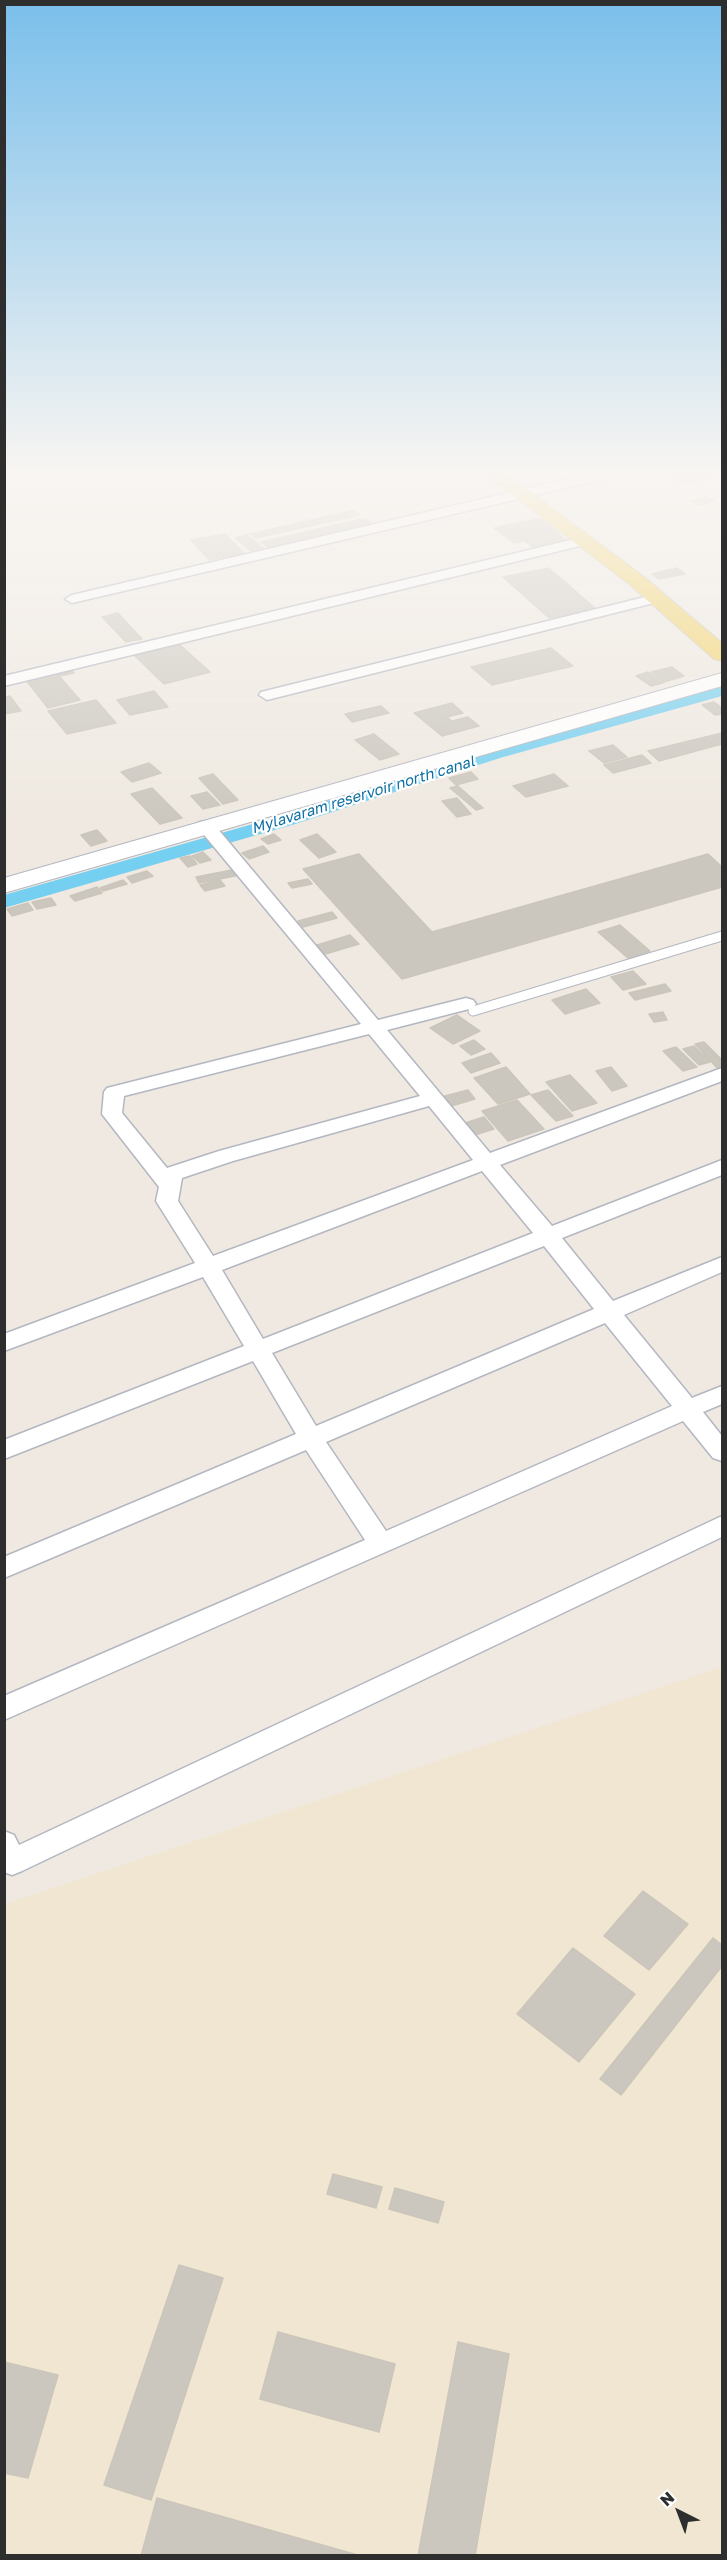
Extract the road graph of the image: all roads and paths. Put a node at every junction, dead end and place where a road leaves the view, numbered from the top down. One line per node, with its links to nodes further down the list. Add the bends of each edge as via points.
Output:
1 (121, 587): 5 (street)
2 (391, 587): 8 (street)
3 (644, 587): 4 (main road)
4 (657, 598): 6 (main road); 9 (street)
5 (72, 599)
6 (723, 654)
7 (723, 679): 10 (main road)
8 (4, 681)
9 (267, 695)
10 (206, 826): 11 (main road); 14 (street)
11 (4, 886)
12 (723, 936): 13 (lane)
13 (470, 1007): 14 (street)
14 (371, 1027): 16 (street); 19 (street, via 114,1092 112,1114)
15 (723, 1074): 17 (street)
16 (431, 1099): 17 (street); 19 (street, via 194,1166 172,1174)
17 (486, 1162): 20 (street); 22 (street)
18 (723, 1167): 20 (street)
19 (170, 1186): 22 (street, via 167,1201)
20 (548, 1236): 23 (street); 25 (street)
21 (723, 1264): 23 (street)
22 (209, 1267): 24 (street); 25 (street)
23 (609, 1312): 27 (street); 28 (street)
24 (4, 1344)
25 (258, 1349): 28 (street); 29 (street)
26 (723, 1394): 27 (street)
27 (688, 1409): 30 (street); 32 (street)
28 (311, 1438): 32 (street); 33 (street)
29 (4, 1450)
30 (723, 1452)
31 (723, 1526): 35 (street, via 12,1862)
32 (381, 1544): 34 (street)
33 (4, 1568)
34 (4, 1709)
35 (4, 1844)

